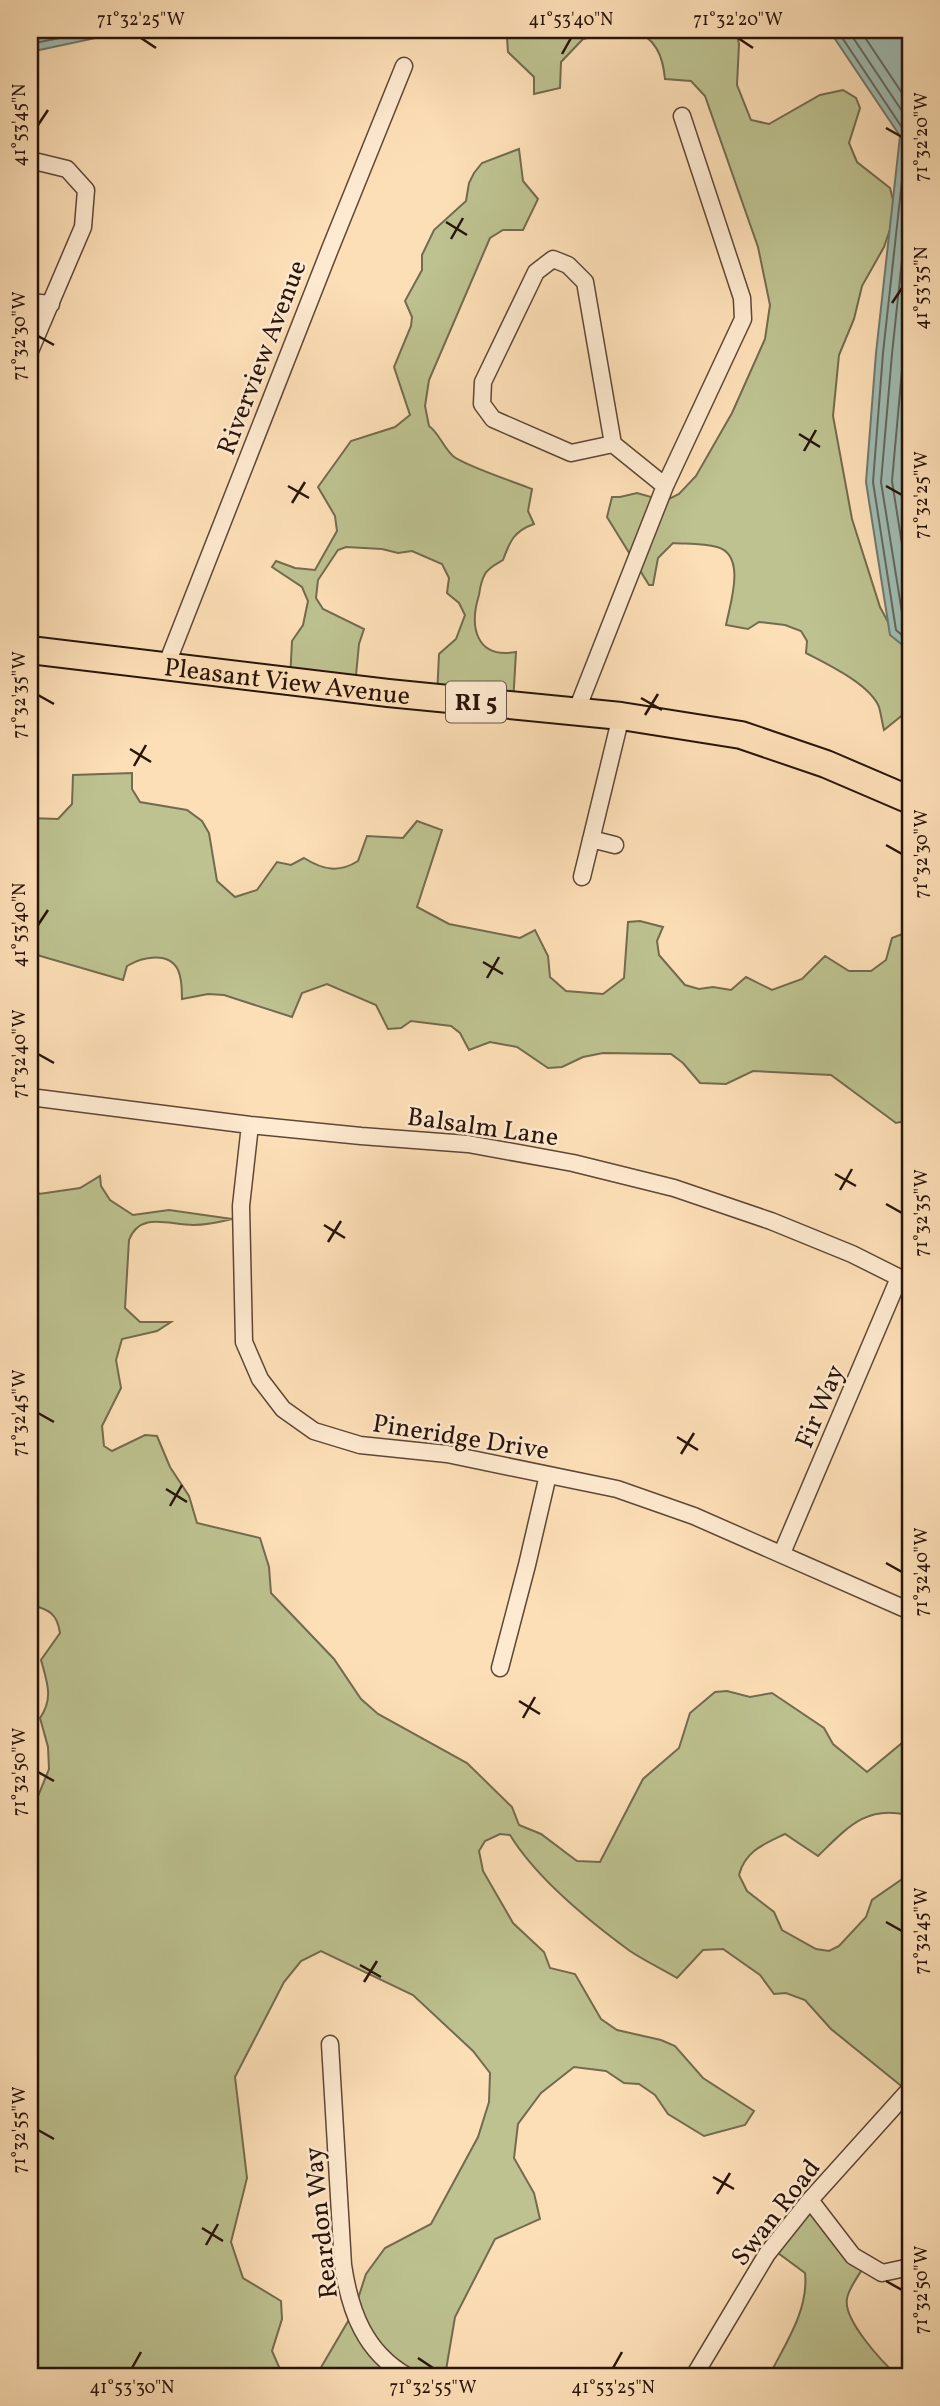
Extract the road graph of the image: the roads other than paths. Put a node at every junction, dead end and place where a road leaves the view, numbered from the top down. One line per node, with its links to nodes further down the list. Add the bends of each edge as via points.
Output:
1 (404, 66): 10 (street, Riverview Avenue)
2 (682, 116): 8 (street, via 742,298 743,319)
3 (30, 160): 5 (street, via 67,169 86,190 83,227)
4 (30, 302): 5 (street)
5 (51, 304): 6 (street)
6 (30, 351)
7 (613, 444): 7 (street, via 572,453 493,419 482,404 483,382 536,272 553,259 568,265 585,282); 8 (street)
8 (665, 486): 11 (street)
9 (30, 650): 10 (main road, Pleasant View Avenue / RI 5)
10 (166, 666): 11 (main road, Pleasant View Avenue / RI 5)
11 (576, 712): 12 (main road, Pleasant View Avenue / RI 5)
12 (621, 716): 13 (main road, Pleasant View Avenue / RI 5, via 741,735); 14 (street)
13 (910, 800)
14 (591, 839): 15 (street); 16 (street)
15 (615, 845)
16 (582, 877)
17 (30, 1097): 18 (street, Balsalm Lane)
18 (250, 1125): 19 (street, Balsalm Lane, via 468,1143 573,1163 674,1188 771,1221); 20 (street, Pineridge Drive, via 241,1206 244,1342 260,1379 284,1409 314,1431 360,1445 447,1454)
19 (905, 1280): 21 (street, Fir Way)
20 (548, 1475): 21 (street, Pineridge Drive, via 617,1489); 23 (street)
21 (782, 1553): 22 (street, Pineridge Drive)
22 (910, 1611)
23 (500, 1668)
24 (330, 2043): 28 (street, Reardon Way, via 348,2298 367,2340 391,2367)
25 (910, 2089): 26 (street, Swan Road)
26 (810, 2200): 27 (street, via 853,2256 882,2273); 29 (street, Swan Road, via 767,2254)
27 (910, 2267)
28 (407, 2376)
29 (694, 2376)

